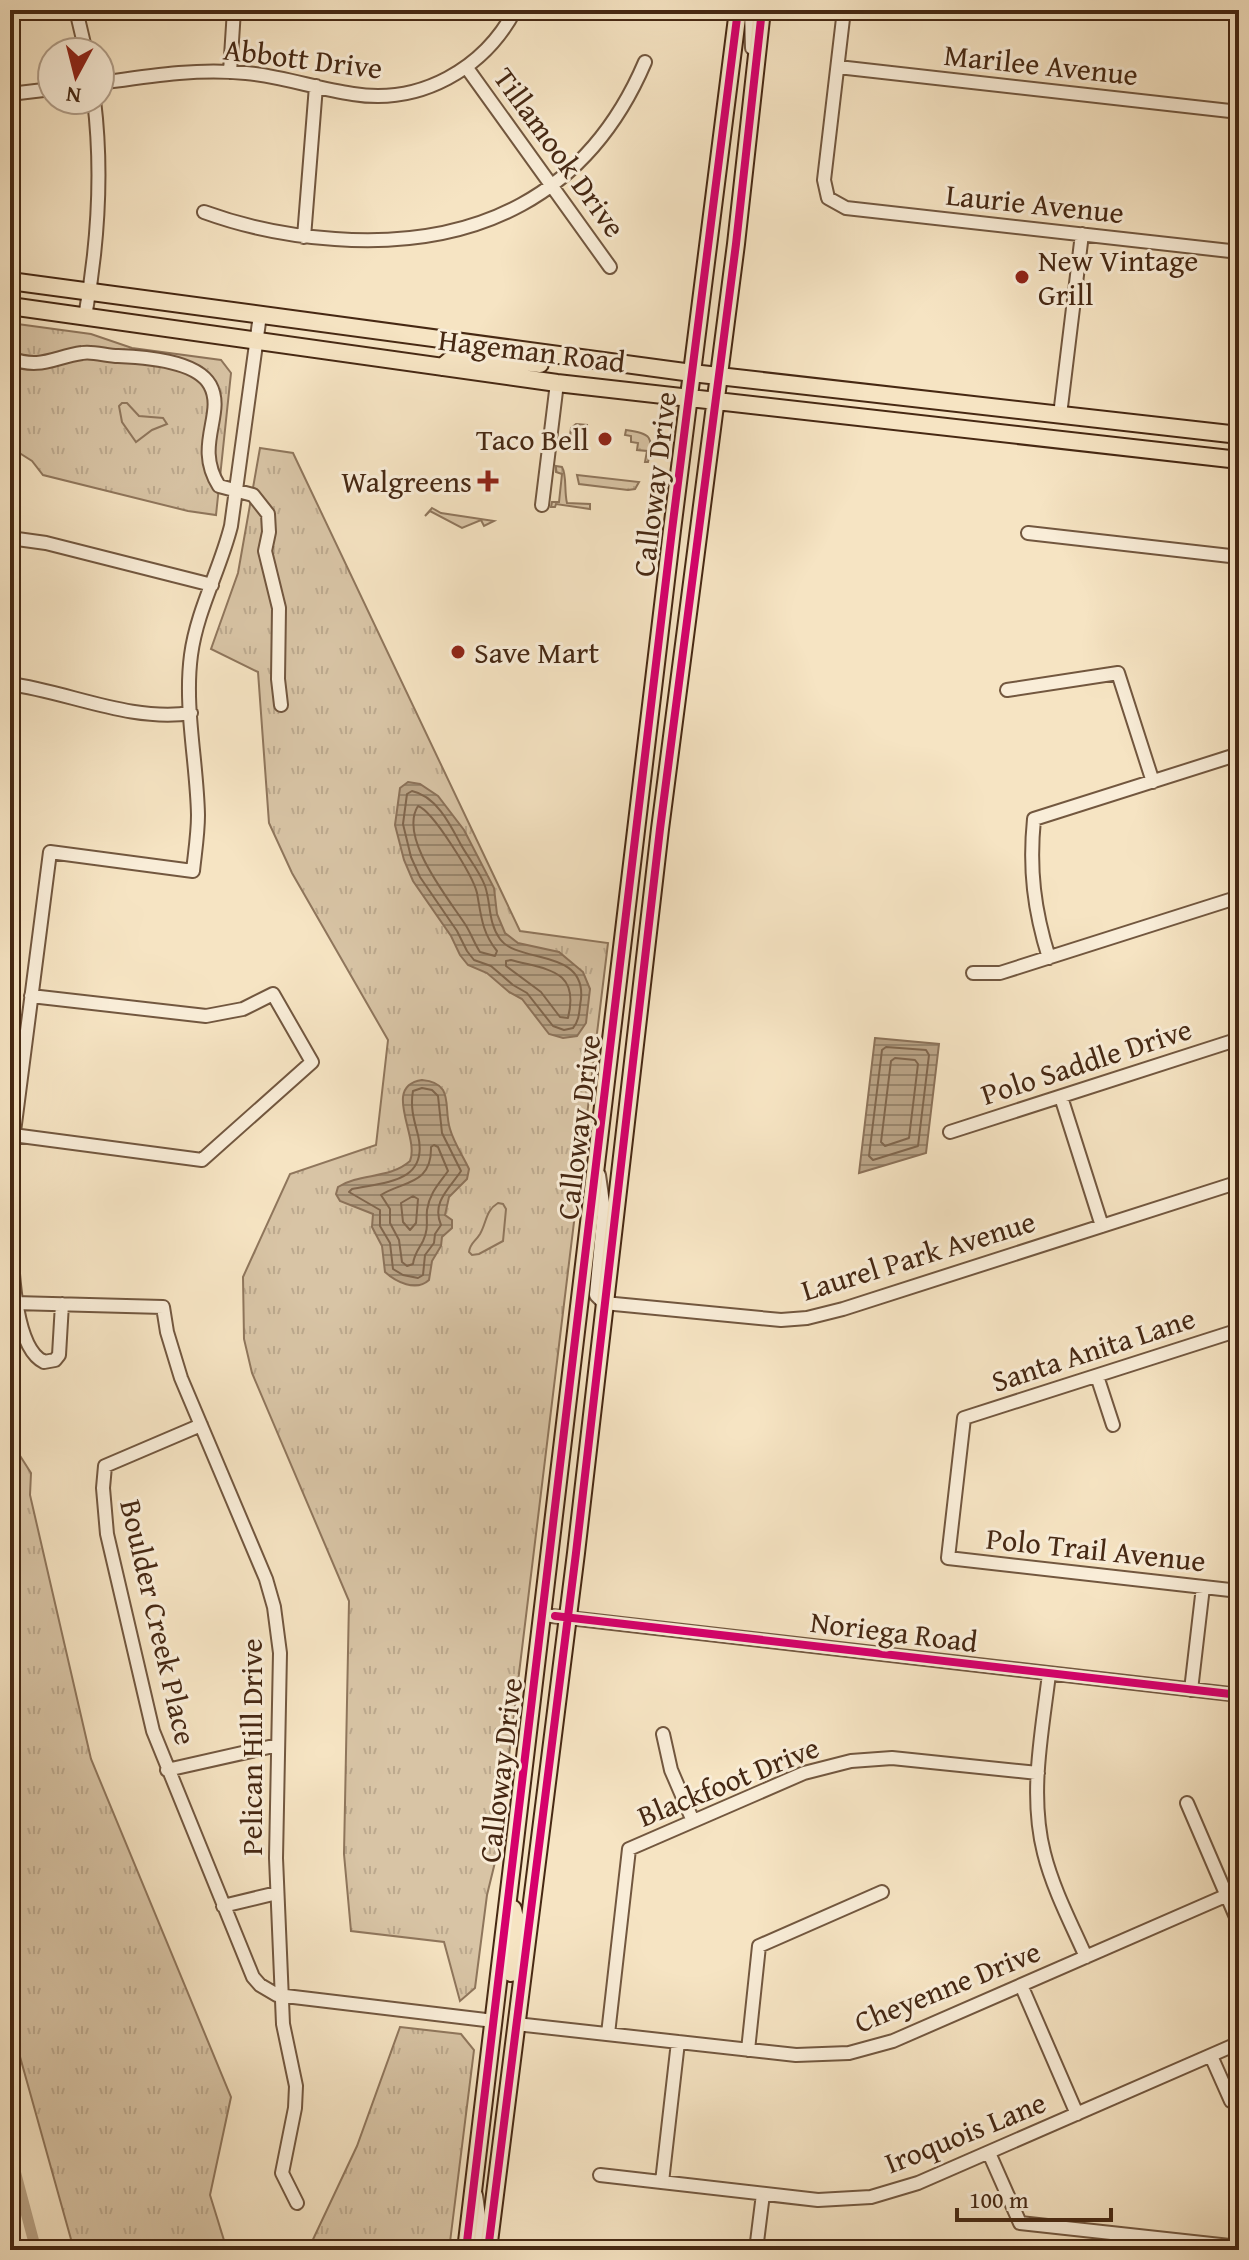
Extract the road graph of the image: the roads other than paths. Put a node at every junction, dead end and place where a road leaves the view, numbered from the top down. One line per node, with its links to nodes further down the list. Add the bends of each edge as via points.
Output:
1 (76, 10): 8 (street)
2 (234, 10): 12 (street)
3 (515, 10): 11 (street, Abbott Drive, via 498,38)
4 (738, 10): 35 (main road, Calloway Drive)
5 (751, 10): 14 (street)
6 (762, 10): 14 (main road, Calloway Drive)
7 (844, 10): 10 (street)
8 (82, 36)
9 (645, 62): 20 (street, via 605,134)
10 (838, 67): 18 (street, Marilee Avenue); 22 (street, Laurie Avenue, via 824,180 828,198 846,208)
11 (467, 68): 15 (street, Abbott Drive, via 431,86 393,96); 20 (street, Tillamook Drive)
12 (230, 72): 13 (street, Abbott Drive); 15 (street, Abbott Drive)
13 (116, 80)
14 (754, 83): 36 (main road, Calloway Drive)
15 (316, 86): 23 (street)
16 (36, 91): 17 (street)
17 (10, 94)
18 (1239, 112)
19 (95, 116): 27 (street, via 99,196)
20 (551, 186): 23 (street, via 502,214 453,232 371,242); 25 (street, Tillamook Drive)
21 (204, 212): 23 (street)
22 (1082, 234): 24 (street, Laurie Avenue); 40 (street)
23 (304, 237)
24 (1239, 252)
25 (610, 267)
26 (10, 281): 27 (main road, Hageman Road)
27 (90, 292): 29 (main road, Hageman Road); 30 (street)
28 (10, 306): 30 (main road, Hageman Road)
29 (260, 315): 31 (street); 33 (main road, Hageman Road)
30 (85, 317): 31 (main road, Hageman Road)
31 (255, 341): 34 (main road, Hageman Road); 46 (street)
32 (10, 358): 46 (street, via 30,364 82,353 138,356 198,374 212,389 214,403 209,466 219,486)
33 (569, 358): 34 (main road, via 538,364 456,355); 35 (main road, Hageman Road)
34 (442, 367): 37 (main road, Hageman Road)
35 (692, 373): 36 (main road, Hageman Road); 38 (main road, Calloway Drive)
36 (718, 376): 39 (main road, Calloway Drive); 40 (main road, Hageman Road)
37 (557, 383): 38 (main road, Hageman Road); 47 (street)
38 (688, 398): 39 (main road, Hageman Road); 67 (main road, Calloway Drive)
39 (715, 401): 41 (main road, Hageman Road); 72 (main road, Calloway Drive)
40 (1060, 415): 41 (main road, via 1047,428 949,420); 42 (main road, Hageman Road)
41 (922, 423): 43 (main road, Hageman Road)
42 (1239, 435)
43 (1162, 450): 44 (main road); 45 (main road, Hageman Road)
44 (1239, 450)
45 (1239, 460)
46 (236, 491): 51 (street); 54 (street, via 253,495 268,514 265,551 279,608)
47 (542, 505)
48 (1028, 533): 50 (street)
49 (10, 538): 51 (street)
50 (1239, 557)
51 (212, 585): 55 (street, via 191,654)
52 (10, 684): 55 (street, via 140,713)
53 (1007, 690): 57 (street, via 1118,673)
54 (281, 705)
55 (191, 713): 61 (street, via 198,814 193,871 50,852)
56 (1239, 754): 57 (street)
57 (1153, 782): 59 (street, via 1034,819 1032,888)
58 (1239, 897): 59 (street)
59 (1049, 958): 60 (street, via 1000,973)
60 (973, 973)
61 (31, 996): 65 (street); 65 (street, via 206,1016 243,1009 273,994 312,1062 202,1160)
62 (1239, 1039): 63 (street, Polo Saddle Drive)
63 (1061, 1097): 64 (street, Polo Saddle Drive); 70 (street)
64 (950, 1132)
65 (13, 1135): 66 (street)
66 (10, 1163)
67 (597, 1165): 72 (street, via 604,1210 596,1295); 81 (main road, Calloway Drive)
68 (1239, 1182): 70 (street, Laurel Park Avenue)
69 (10, 1224): 71 (street)
70 (1102, 1226): 72 (street, Laurel Park Avenue, via 807,1318 758,1320)
71 (15, 1303): 73 (street); 73 (street, via 34,1354 50,1362 61,1349)
72 (604, 1303): 82 (main road, Calloway Drive)
73 (62, 1304): 76 (street, Pelican Hill Drive, via 163,1307 173,1355)
74 (1239, 1330): 75 (street, Santa Anita Lane)
75 (1097, 1376): 77 (street); 78 (street, Santa Anita Lane, via 964,1418)
76 (201, 1425): 87 (street, Pelican Hill Drive, via 274,1607 280,1653); 88 (street, Boulder Creek Place, via 105,1466 107,1534)
77 (1113, 1425)
78 (948, 1558): 79 (street, Polo Trail Avenue)
79 (1203, 1587): 80 (street, Polo Trail Avenue); 84 (street)
80 (1239, 1591)
81 (543, 1615): 82 (street, Noriega Road); 92 (main road, Calloway Drive)
82 (568, 1618): 83 (street, Noriega Road); 102 (main road, Calloway Drive)
83 (1049, 1674): 84 (street, Noriega Road); 89 (street)
84 (1191, 1690): 85 (street, Noriega Road)
85 (1239, 1695)
86 (663, 1734): 91 (street, via 671,1770)
87 (278, 1745): 88 (street); 95 (street, Pelican Hill Drive)
88 (167, 1770): 96 (street, Boulder Creek Place)
89 (1038, 1773): 91 (street, Blackfoot Drive, via 892,1758 851,1761 804,1773); 98 (street, via 1044,1854)
90 (1187, 1803): 94 (street)
91 (693, 1821): 103 (street, Blackfoot Drive, via 629,1849)
92 (510, 1888): 101 (main road, Calloway Drive); 102 (main road, via 517,1928 507,2006)
93 (882, 1892): 106 (street, via 759,1946)
94 (1233, 1892): 97 (street); 98 (street, Cheyenne Drive)
95 (277, 1893): 96 (street); 100 (street, Pelican Hill Drive)
96 (223, 1906): 100 (street, Boulder Creek Place, via 253,1977)
97 (1239, 1924)
98 (1086, 1957): 99 (street, Cheyenne Drive)
99 (1021, 1985): 106 (street, Cheyenne Drive, via 869,2048 825,2055); 109 (street)
100 (281, 1995): 101 (street); 116 (street, Pelican Hill Drive, via 296,2086 282,2173)
101 (494, 2021): 110 (main road, via 504,2041 496,2120); 113 (main road, Calloway Drive)
102 (516, 2024): 103 (street, Cheyenne Drive); 110 (main road, Calloway Drive)
103 (608, 2034): 104 (street, Cheyenne Drive)
104 (678, 2042): 106 (street, Cheyenne Drive); 114 (street)
105 (1239, 2043): 107 (street, Iroquois Lane)
106 (748, 2050)
107 (1211, 2056): 108 (street); 109 (street, Iroquois Lane)
108 (1231, 2101)
109 (1077, 2114): 111 (street, Iroquois Lane)
110 (501, 2147): 120 (main road, Calloway Drive)
111 (989, 2153): 115 (street, Iroquois Lane, via 871,2197 818,2200); 117 (street, via 1020,2223)
112 (600, 2175): 114 (street, Iroquois Lane)
113 (474, 2180): 118 (main road, Calloway Drive); 119 (street, via 480,2223)
114 (662, 2182): 115 (street, Iroquois Lane)
115 (763, 2194): 121 (street)
116 (297, 2203)
117 (1239, 2247)
118 (466, 2250)
119 (477, 2250)
120 (488, 2250)
121 (756, 2250)

